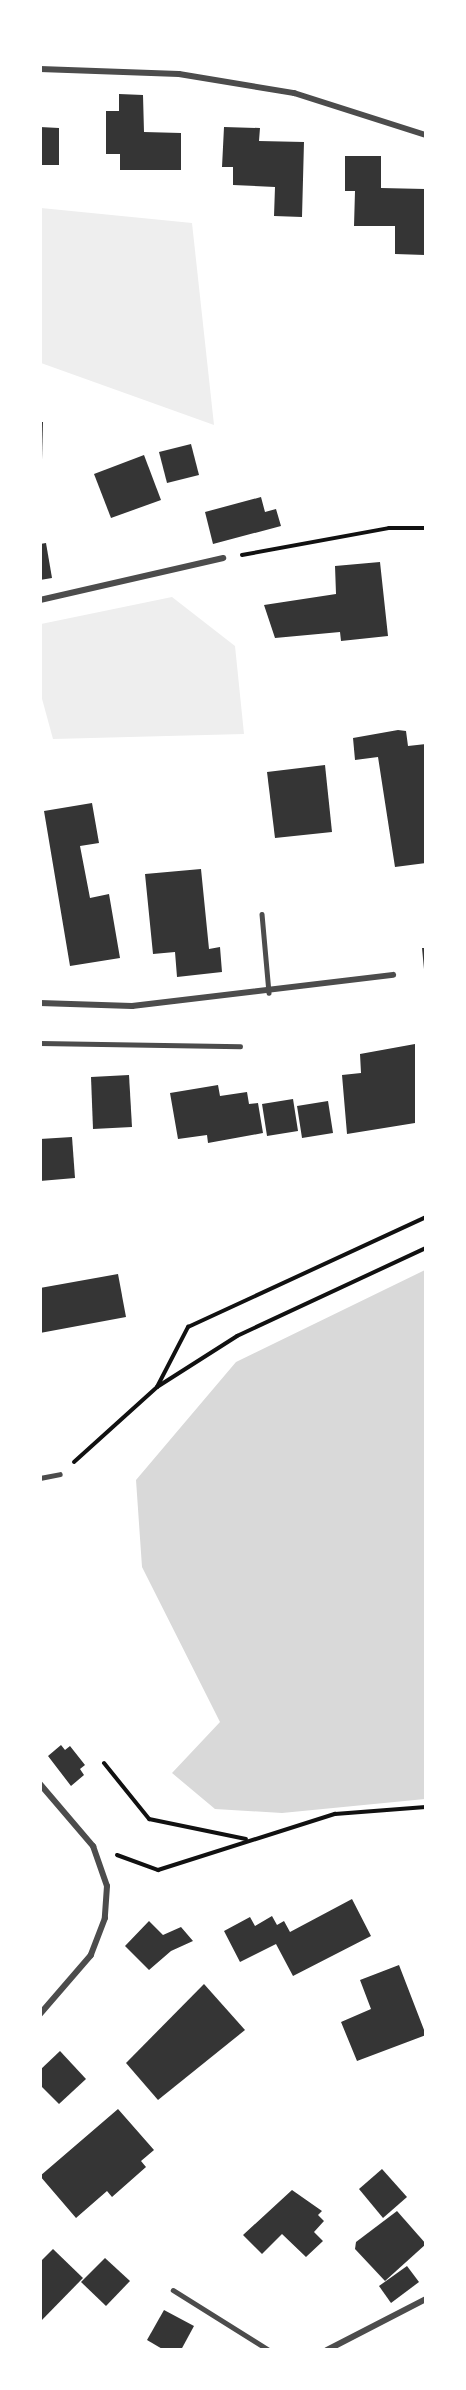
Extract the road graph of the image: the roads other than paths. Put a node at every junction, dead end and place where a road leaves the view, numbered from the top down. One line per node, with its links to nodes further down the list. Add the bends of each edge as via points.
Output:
1 (40, 69): 2 (street, via 179,74 294,93)
2 (426, 135)
3 (223, 558): 4 (street)
4 (40, 600)
5 (262, 914): 7 (lane)
6 (393, 975): 7 (street)
7 (269, 993): 8 (street, via 132,1006)
8 (40, 1002)
9 (40, 1043): 10 (lane)
10 (240, 1046)
11 (60, 1474): 12 (lane)
12 (40, 1478)
13 (40, 1784): 14 (street, via 93,1846 108,1886 105,1918 91,1955)
14 (40, 2014)
15 (173, 2290): 17 (lane)
16 (426, 2299): 18 (street)
17 (269, 2349)
18 (327, 2349)

